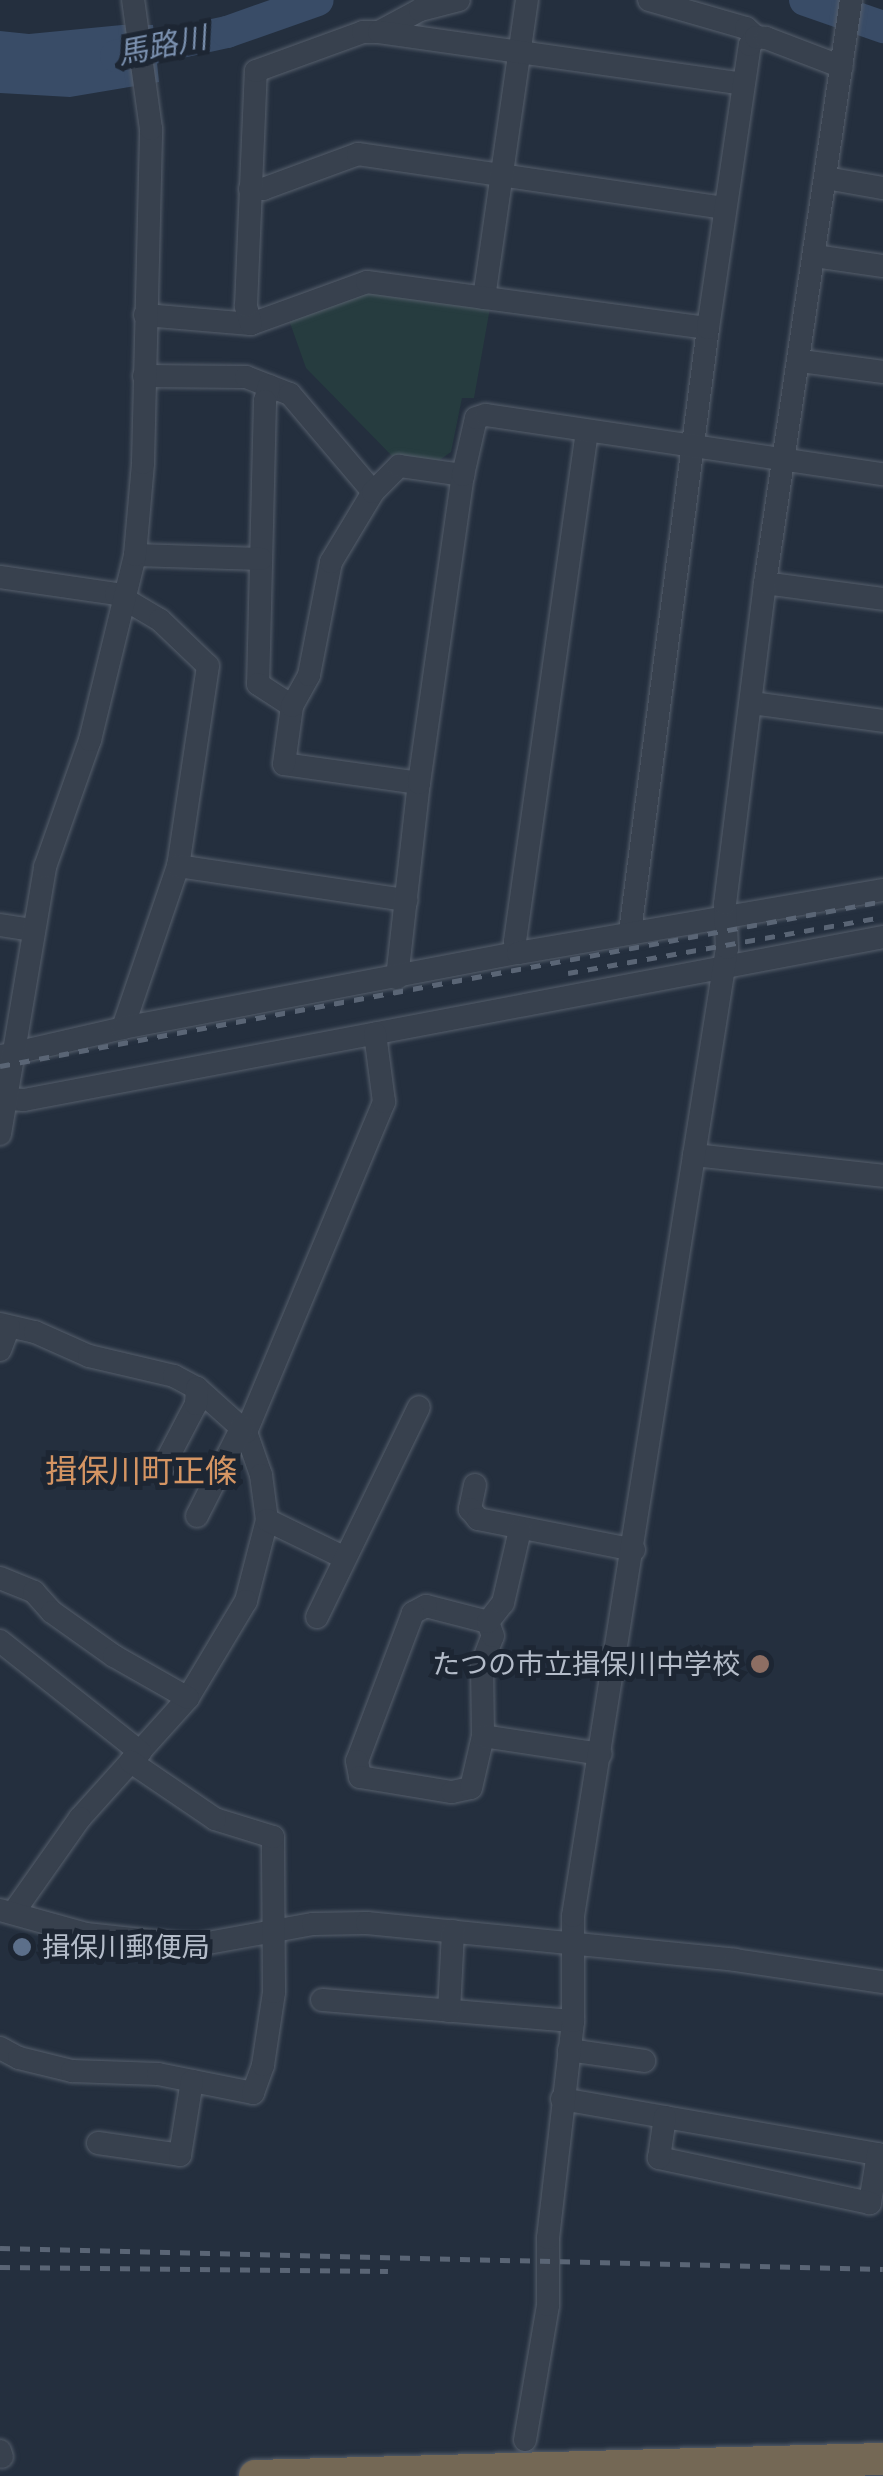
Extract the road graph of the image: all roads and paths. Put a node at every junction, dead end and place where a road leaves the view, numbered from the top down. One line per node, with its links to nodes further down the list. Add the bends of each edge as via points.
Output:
1 (459, 0): 6 (street, via 420,10)
2 (528, 0): 8 (street)
3 (650, 0): 7 (street, via 746,28)
4 (851, 0): 9 (street)
5 (134, 6): 19 (street, via 151,128)
6 (379, 32): 8 (street); 14 (street, via 362,32 256,72)
7 (756, 37): 9 (street); 10 (street)
8 (519, 53): 10 (street); 11 (street)
9 (843, 61): 12 (street)
10 (743, 84): 15 (street)
11 (504, 175): 14 (street, via 358,154); 15 (street); 18 (street)
12 (826, 178): 13 (street); 16 (street)
13 (883, 188)
14 (250, 190): 20 (street)
15 (725, 208): 21 (street)
16 (815, 256): 17 (street); 22 (street)
17 (883, 266)
18 (484, 298): 20 (street, via 367,282); 21 (street)
19 (145, 315): 20 (street); 24 (street)
20 (250, 324)
21 (708, 328): 27 (street)
22 (801, 361): 23 (street); 28 (street)
23 (883, 372)
24 (144, 376): 25 (street, via 246,377); 32 (street)
25 (269, 386): 31 (street, via 290,394); 33 (street)
26 (588, 431): 27 (street); 30 (street, via 476,418); 50 (street)
27 (693, 446): 28 (street); 48 (street)
28 (787, 460): 29 (street); 35 (street)
29 (883, 474)
30 (463, 475): 31 (street, via 400,466); 41 (street)
31 (373, 492): 39 (street, via 331,562 309,675)
32 (135, 556): 33 (street); 37 (street)
33 (260, 559): 39 (street, via 258,684)
34 (0, 577): 37 (street, via 116,594)
35 (766, 583): 36 (street); 38 (street)
36 (883, 600)
37 (126, 602): 42 (street, via 160,620 208,666); 47 (street)
38 (752, 703): 40 (street); 45 (street)
39 (292, 706): 41 (street, via 284,764)
40 (883, 721)
41 (419, 783): 44 (street)
42 (178, 866): 44 (street); 53 (street)
43 (883, 890): 45 (street)
44 (406, 900): 52 (street)
45 (725, 916): 48 (street); 51 (street)
46 (0, 925): 47 (street)
47 (32, 930): 55 (street)
48 (630, 932): 50 (street)
49 (883, 936): 51 (street)
50 (518, 953): 52 (street)
51 (723, 965): 54 (street); 58 (street)
52 (397, 978): 53 (street)
53 (124, 1028): 55 (street)
54 (374, 1034): 56 (street); 64 (street, via 384,1102)
55 (8, 1055): 56 (street)
56 (9, 1099): 57 (street)
57 (0, 1134)
58 (694, 1154): 59 (street); 70 (street)
59 (883, 1176)
60 (5, 1326): 61 (street); 62 (street)
61 (0, 1350)
62 (197, 1388): 64 (street); 65 (street, via 196,1404)
63 (419, 1407): 71 (street)
64 (244, 1430): 67 (street); 68 (street)
65 (160, 1471)
66 (475, 1485): 69 (street, via 470,1509 478,1519)
67 (197, 1516)
68 (268, 1520): 71 (street); 76 (street, via 246,1602)
69 (520, 1530): 70 (street); 74 (street, via 504,1603)
70 (634, 1550): 78 (street)
71 (343, 1557): 73 (street)
72 (0, 1578): 76 (street, via 34,1592 114,1656)
73 (317, 1616)
74 (488, 1622): 77 (street, via 493,1636 482,1664); 77 (street, via 426,1606 413,1612 357,1762 360,1776 452,1792 470,1788)
75 (0, 1641): 79 (street)
76 (188, 1698): 79 (street)
77 (483, 1736): 78 (street)
78 (601, 1754): 83 (street)
79 (135, 1757): 80 (street); 81 (street, via 216,1819 274,1838)
80 (6, 1912): 81 (street, via 86,1934 178,1944)
81 (274, 1929): 82 (street, via 367,1923); 91 (street, via 274,1992 253,2093)
82 (453, 1930): 83 (street); 86 (street)
83 (571, 1942): 84 (street); 87 (street)
84 (883, 1982)
85 (322, 2000): 86 (street)
86 (449, 2011): 87 (street)
87 (572, 2021): 89 (street)
88 (0, 2048): 91 (street, via 72,2071)
89 (569, 2050): 90 (street); 92 (street)
90 (644, 2061)
91 (192, 2081): 94 (street, via 180,2155)
92 (562, 2099): 93 (street); 95 (street, via 548,2305)
93 (665, 2117): 93 (street, via 878,2154 870,2203 659,2158)
94 (98, 2143)
95 (525, 2440)
96 (883, 2459): 97 (highway)
97 (255, 2476)

